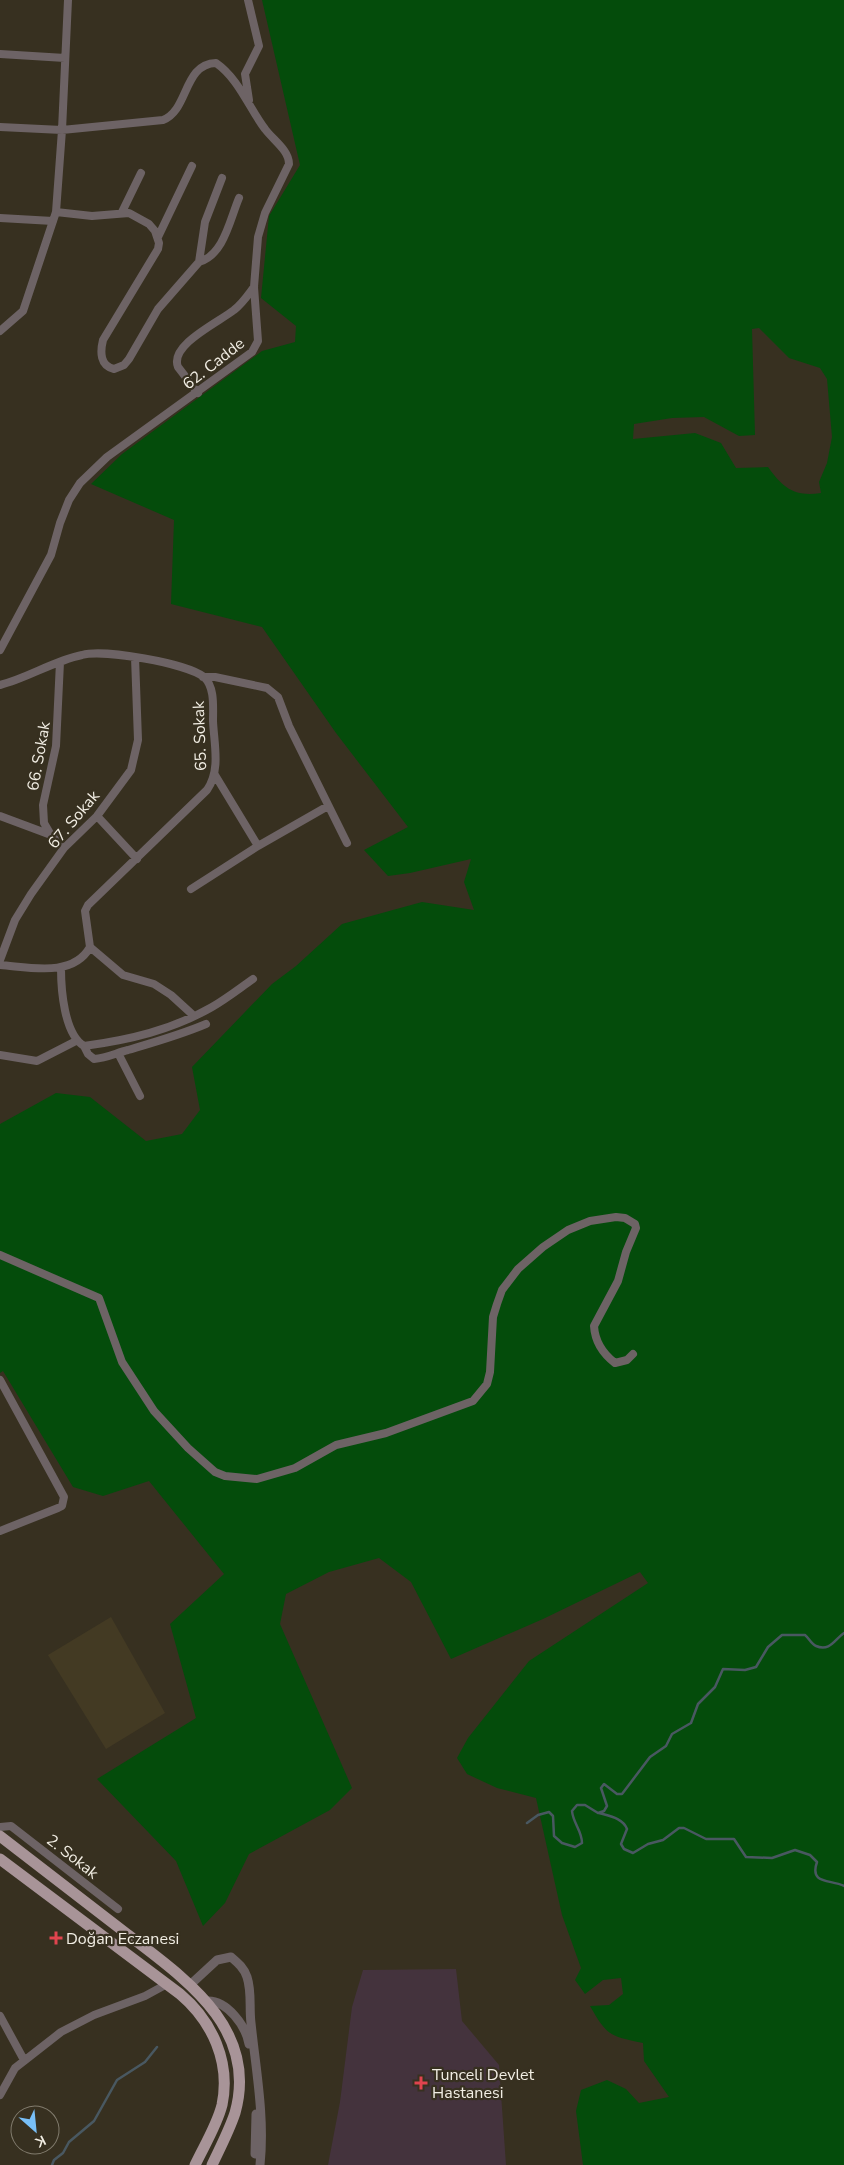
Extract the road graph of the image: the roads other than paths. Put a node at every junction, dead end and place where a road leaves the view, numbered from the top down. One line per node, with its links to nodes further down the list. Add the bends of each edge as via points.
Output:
1 (68, 0): 4 (street)
2 (248, 0): 5 (street, via 259,46 245,74)
3 (0, 54): 4 (street)
4 (65, 58): 7 (street)
5 (250, 102): 7 (street, 62. Cadde, via 220,66 212,63 199,68 170,117); 18 (street, 62. Cadde, via 266,131 289,159 259,227)
6 (0, 127): 7 (street)
7 (62, 130): 12 (street)
8 (192, 166): 16 (street)
9 (141, 173): 13 (street)
10 (222, 178): 17 (street, via 205,222)
11 (238, 198): 17 (street, via 219,247)
12 (56, 212): 13 (street, via 92,216); 15 (street)
13 (122, 212): 16 (street, via 149,224)
14 (0, 218): 15 (street)
15 (53, 220): 19 (street, via 23,311)
16 (158, 238): 17 (street, via 158,249 103,340 101,354 110,368 124,365 158,309)
17 (198, 262)
18 (254, 287): 20 (street, 62. Cadde, via 256,347); 20 (street, via 233,311 179,351 176,363)
19 (0, 331)
20 (198, 394): 21 (street, 62. Cadde, via 106,457 80,483 63,515 51,555)
21 (0, 650)
22 (135, 657): 23 (street, 65. Sokak, via 83,654); 24 (street, 65. Sokak, via 187,669); 29 (street, 67. Sokak, via 138,730 133,764)
23 (60, 662): 25 (street, 65. Sokak); 30 (street, 66. Sokak, via 56,746 43,805 44,823)
24 (203, 677): 26 (street, 65. Sokak, via 212,693); 27 (street, via 215,676 267,688 278,697 288,726)
25 (0, 685)
26 (215, 774): 32 (street); 34 (street, 65. Sokak, via 207,790)
27 (328, 806): 31 (street); 32 (street)
28 (0, 816): 30 (street)
29 (97, 816): 33 (street, 67. Sokak); 34 (street)
30 (51, 835): 33 (street, 66. Sokak)
31 (347, 843)
32 (258, 846): 35 (street)
33 (64, 848): 37 (street, 67. Sokak, via 15,920)
34 (137, 859): 36 (street, 65. Sokak, via 88,905 85,911)
35 (191, 888)
36 (90, 947): 39 (street, via 81,960); 41 (street, via 123,975 154,984)
37 (0, 960)
38 (0, 965): 39 (street)
39 (60, 968): 43 (street, via 61,994)
40 (253, 979): 41 (street)
41 (194, 1016): 44 (street, via 142,1037)
42 (206, 1024): 45 (street)
43 (76, 1041): 44 (street); 46 (street, via 37,1061)
44 (84, 1046): 45 (street, via 94,1059)
45 (118, 1053): 47 (street)
46 (0, 1055)
47 (140, 1096)
48 (0, 1255): 49 (street, via 99,1298 122,1362 139,1391 188,1448 225,1476 257,1479 273,1475 295,1468 336,1445 386,1433 473,1401 486,1384 490,1372 493,1317 502,1290 518,1269 543,1247 590,1220 616,1217 635,1224 618,1282 594,1326 597,1343 615,1363 627,1360)
49 (633, 1354)
50 (0, 1380): 51 (street, via 64,1497 62,1506)
51 (0, 1531)
52 (0, 1827): 55 (street, 2. Sokak, via 12,1826)
53 (0, 1836): 57 (main road)
54 (0, 1860): 56 (main road)
55 (118, 1909)
56 (167, 1984): 60 (street, via 61,2032); 62 (main road, via 192,2004 204,2019 223,2066 222,2106)
57 (191, 1984): 58 (main road); 65 (street, via 218,1960 231,1957 247,1976 260,2095)
58 (207, 2001): 63 (main road, via 226,2030 236,2058 238,2078 235,2111); 64 (street, via 225,2006 241,2024 248,2040 256,2108)
59 (0, 2016): 60 (street)
60 (24, 2060): 61 (street, via 15,2068)
61 (0, 2095)
62 (194, 2165)
63 (212, 2165)
64 (254, 2165)
65 (260, 2165)

